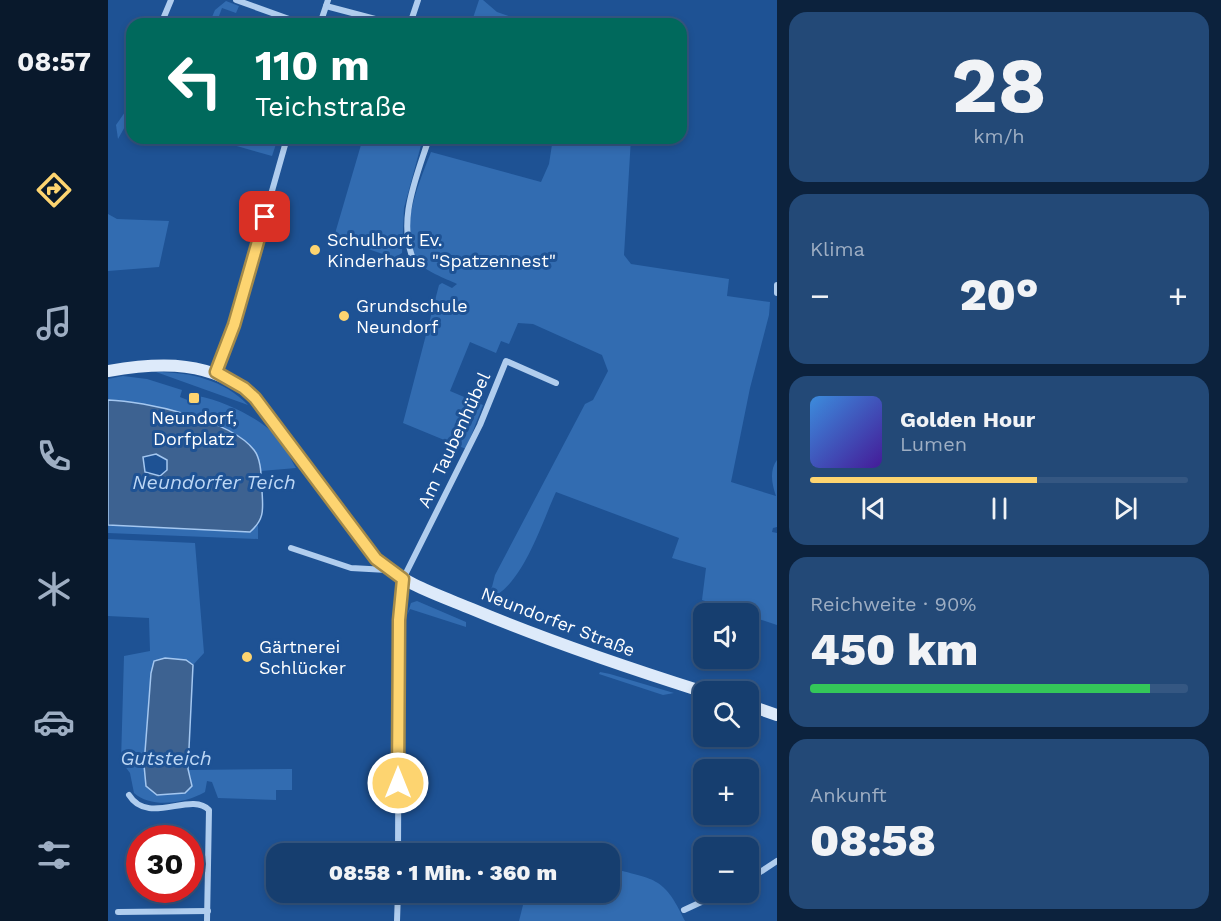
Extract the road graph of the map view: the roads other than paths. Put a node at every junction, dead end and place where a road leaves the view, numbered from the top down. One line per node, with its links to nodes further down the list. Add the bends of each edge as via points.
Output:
1 (171, 0): 5 (street)
2 (236, 0): 6 (street)
3 (418, 0): 9 (street)
4 (327, 3): 7 (street); 8 (street)
5 (164, 18)
6 (286, 18)
7 (322, 18)
8 (375, 18)
9 (412, 18)
10 (285, 144): 16 (street, via 234,325)
11 (427, 144): 12 (street, via 406,225)
12 (415, 264)
13 (777, 285): 14 (street)
14 (777, 293)
15 (108, 370): 16 (street, via 166,364)
16 (216, 372): 19 (street, Neundorfer Straße, via 255,398)
17 (556, 383): 20 (street, Am Taubenhübel, via 506,361 475,436)
18 (291, 548): 19 (street, via 351,568)
19 (388, 570): 20 (street, Neundorfer Straße)
20 (403, 579): 21 (street, Neundorfer Straße, via 598,659); 25 (street, via 399,620)
21 (693, 689)
22 (759, 709): 23 (street)
23 (777, 715)
24 (129, 795): 31 (street, via 140,806 156,809 199,805 209,810)
25 (398, 843)
26 (777, 861): 27 (street)
27 (759, 873)
28 (398, 903): 34 (street)
29 (699, 903): 30 (street)
30 (684, 910)
31 (208, 911): 32 (street); 33 (street)
32 (118, 912)
33 (207, 921)
34 (397, 921)

